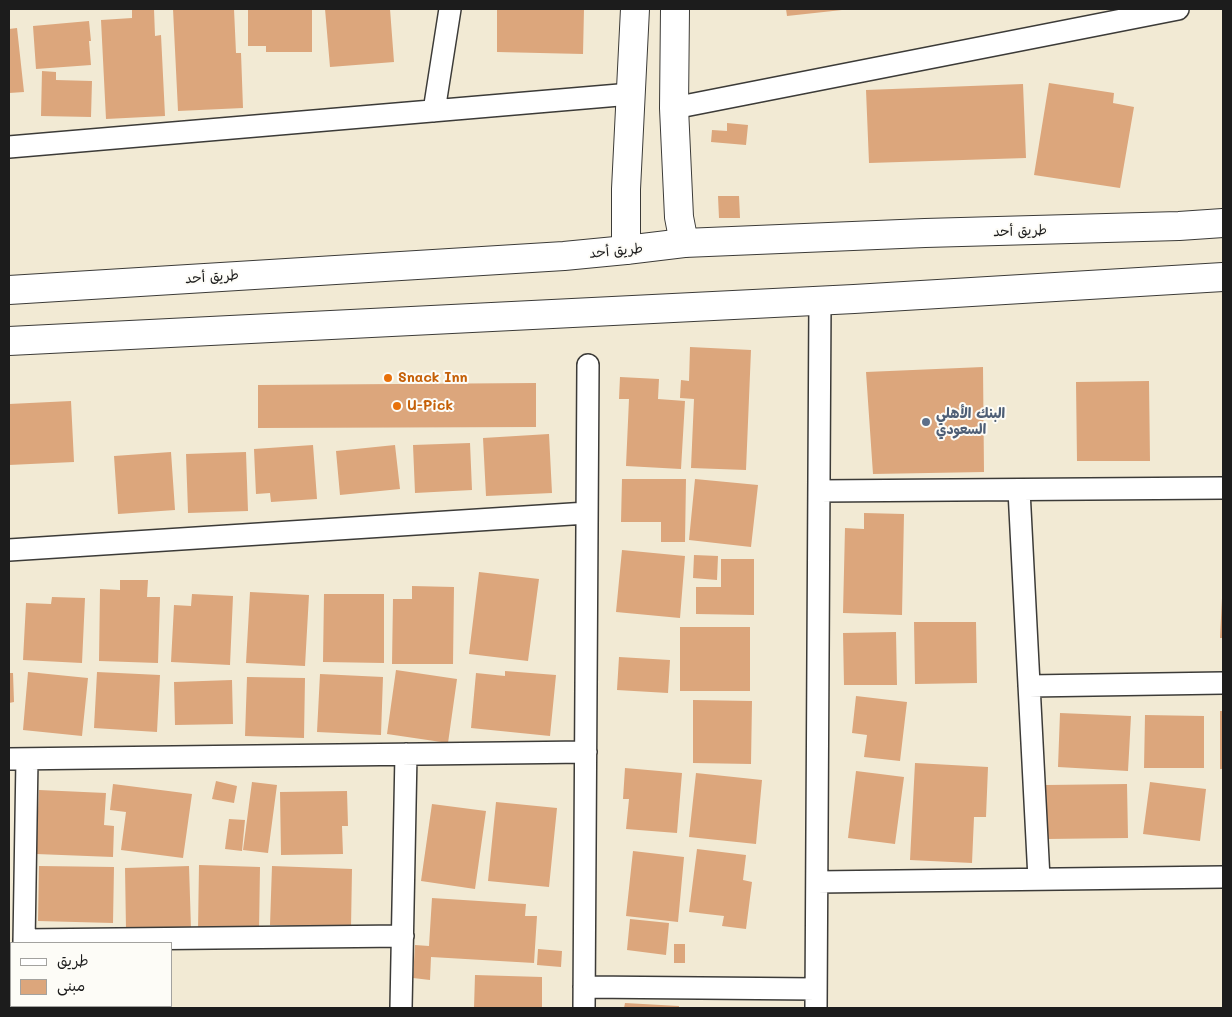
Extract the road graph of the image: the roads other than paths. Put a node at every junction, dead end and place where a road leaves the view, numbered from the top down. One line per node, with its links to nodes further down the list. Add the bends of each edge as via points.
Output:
1 (450, 9): 7 (street)
2 (636, 9): 5 (main road)
3 (675, 9): 6 (main road)
4 (1178, 9): 6 (street)
5 (631, 94): 7 (street); 13 (main road)
6 (674, 108): 12 (main road, via 679,217)
7 (434, 111): 8 (street)
8 (9, 147)
9 (1223, 213): 11 (main road)
10 (1223, 223): 11 (main road, طريق أحد)
11 (1179, 226): 12 (main road, طريق أحد)
12 (684, 243): 13 (main road, طريق أحد)
13 (626, 250): 15 (main road, طريق أحد)
14 (1223, 277): 16 (main road)
15 (9, 290)
16 (820, 300): 17 (main road); 21 (street)
17 (9, 341)
18 (588, 365): 22 (street)
19 (1223, 488): 20 (street)
20 (1019, 490): 21 (street); 25 (street)
21 (819, 491): 31 (street)
22 (587, 513): 23 (street); 26 (street)
23 (9, 550)
24 (1223, 683): 25 (street)
25 (1029, 686): 30 (street)
26 (586, 752): 27 (street); 34 (street)
27 (406, 754): 28 (street); 32 (street)
28 (18, 759): 33 (street)
29 (1223, 877): 30 (street)
30 (1039, 879): 31 (street)
31 (817, 882): 35 (street)
32 (403, 936): 33 (street); 36 (street)
33 (24, 941)
34 (584, 987): 35 (street); 37 (street)
35 (816, 999)
36 (401, 1008)
37 (584, 1008)

